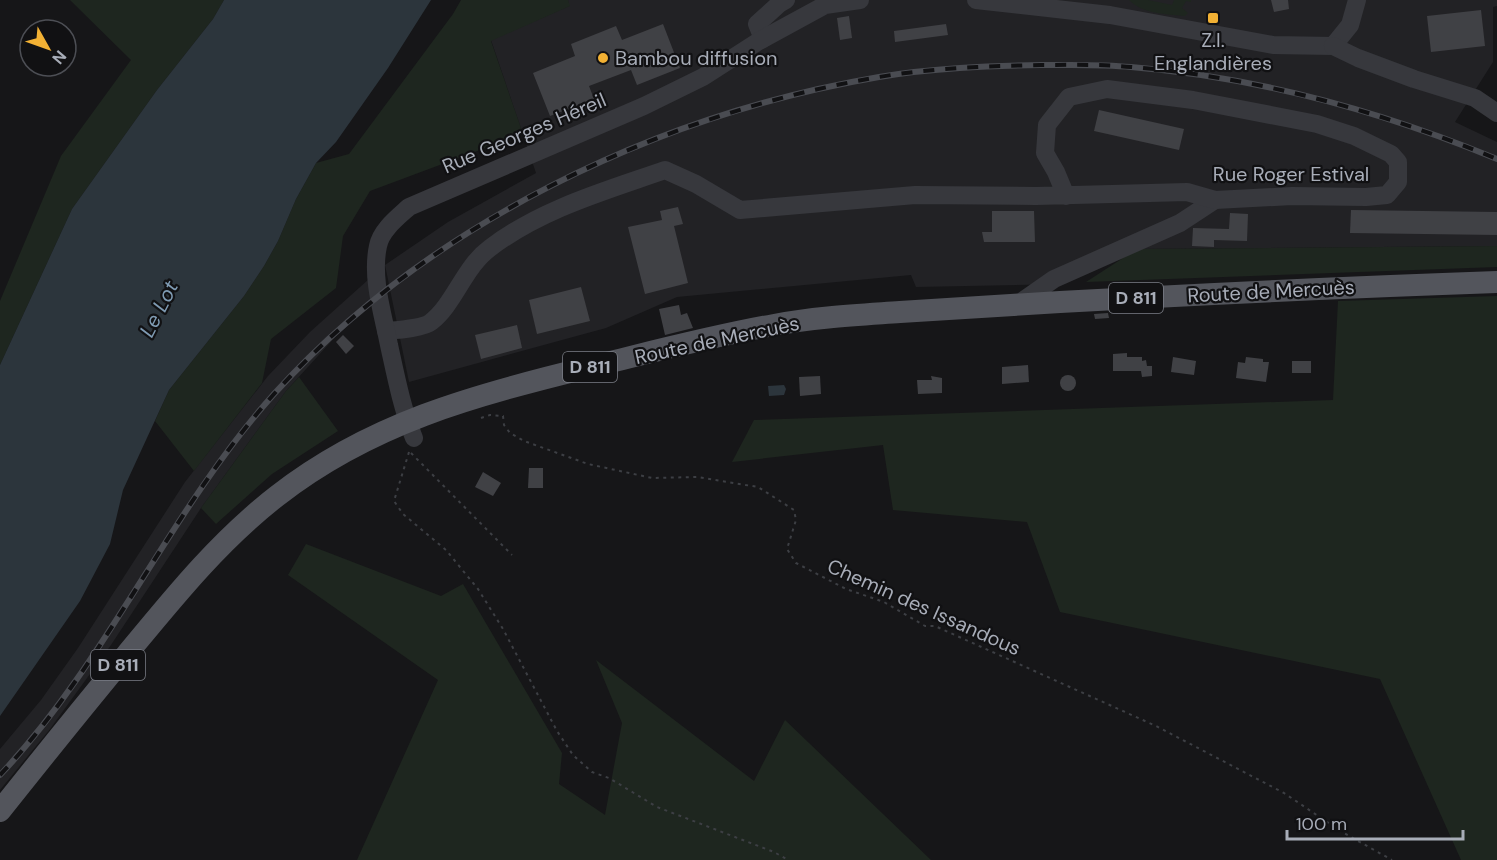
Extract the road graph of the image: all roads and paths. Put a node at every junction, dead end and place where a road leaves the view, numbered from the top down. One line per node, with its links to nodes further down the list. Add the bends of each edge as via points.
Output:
1 (786, 0): 6 (street, via 757,24)
2 (860, 0): 6 (street, Rue Georges Héreil, via 825,5)
3 (976, 0): 5 (street)
4 (1357, 0): 7 (street, via 1350,25)
5 (1109, 7): 7 (street, via 1273,45)
6 (763, 39): 13 (street, Rue Georges Héreil, via 704,77 644,106 409,207 390,224 378,244 376,268)
7 (1333, 46): 8 (street, via 1414,79 1475,98)
8 (1497, 113)
9 (1066, 196): 10 (street, Rue Roger Estival, via 1187,192); 10 (street, Rue Roger Estival, via 1046,153 1047,125 1069,97 1107,89 1193,100 1317,124 1382,149 1398,162 1398,182 1387,195); 13 (street, Rue Roger Estival, via 915,195 740,210 664,170 575,201 513,233 488,249 466,273 430,324)
10 (1215, 200): 12 (street, via 1180,223 1054,279)
11 (1497, 282): 12 (main road, Route de Mercuès / D 811)
12 (1018, 304): 15 (main road, Route de Mercuès / D 811, via 776,325 464,401)
13 (386, 331): 15 (street, Rue Georges Héreil)
14 (482, 418): 19 (path, Chemin des Issandous, via 502,416 510,433 524,441 588,464 652,478 697,477 758,487 794,510 796,520 787,549 796,563 846,589 884,602 925,626 935,626 1156,726 1284,793)
15 (410, 437): 16 (path); 17 (main road, Route de Mercuès / D 811, via 368,438 279,494 243,524 194,572); 18 (path, via 394,501 403,514 446,550 478,589 573,755 592,772 657,807)
16 (512, 555)
17 (0, 811)
18 (788, 860)
19 (1392, 860)

